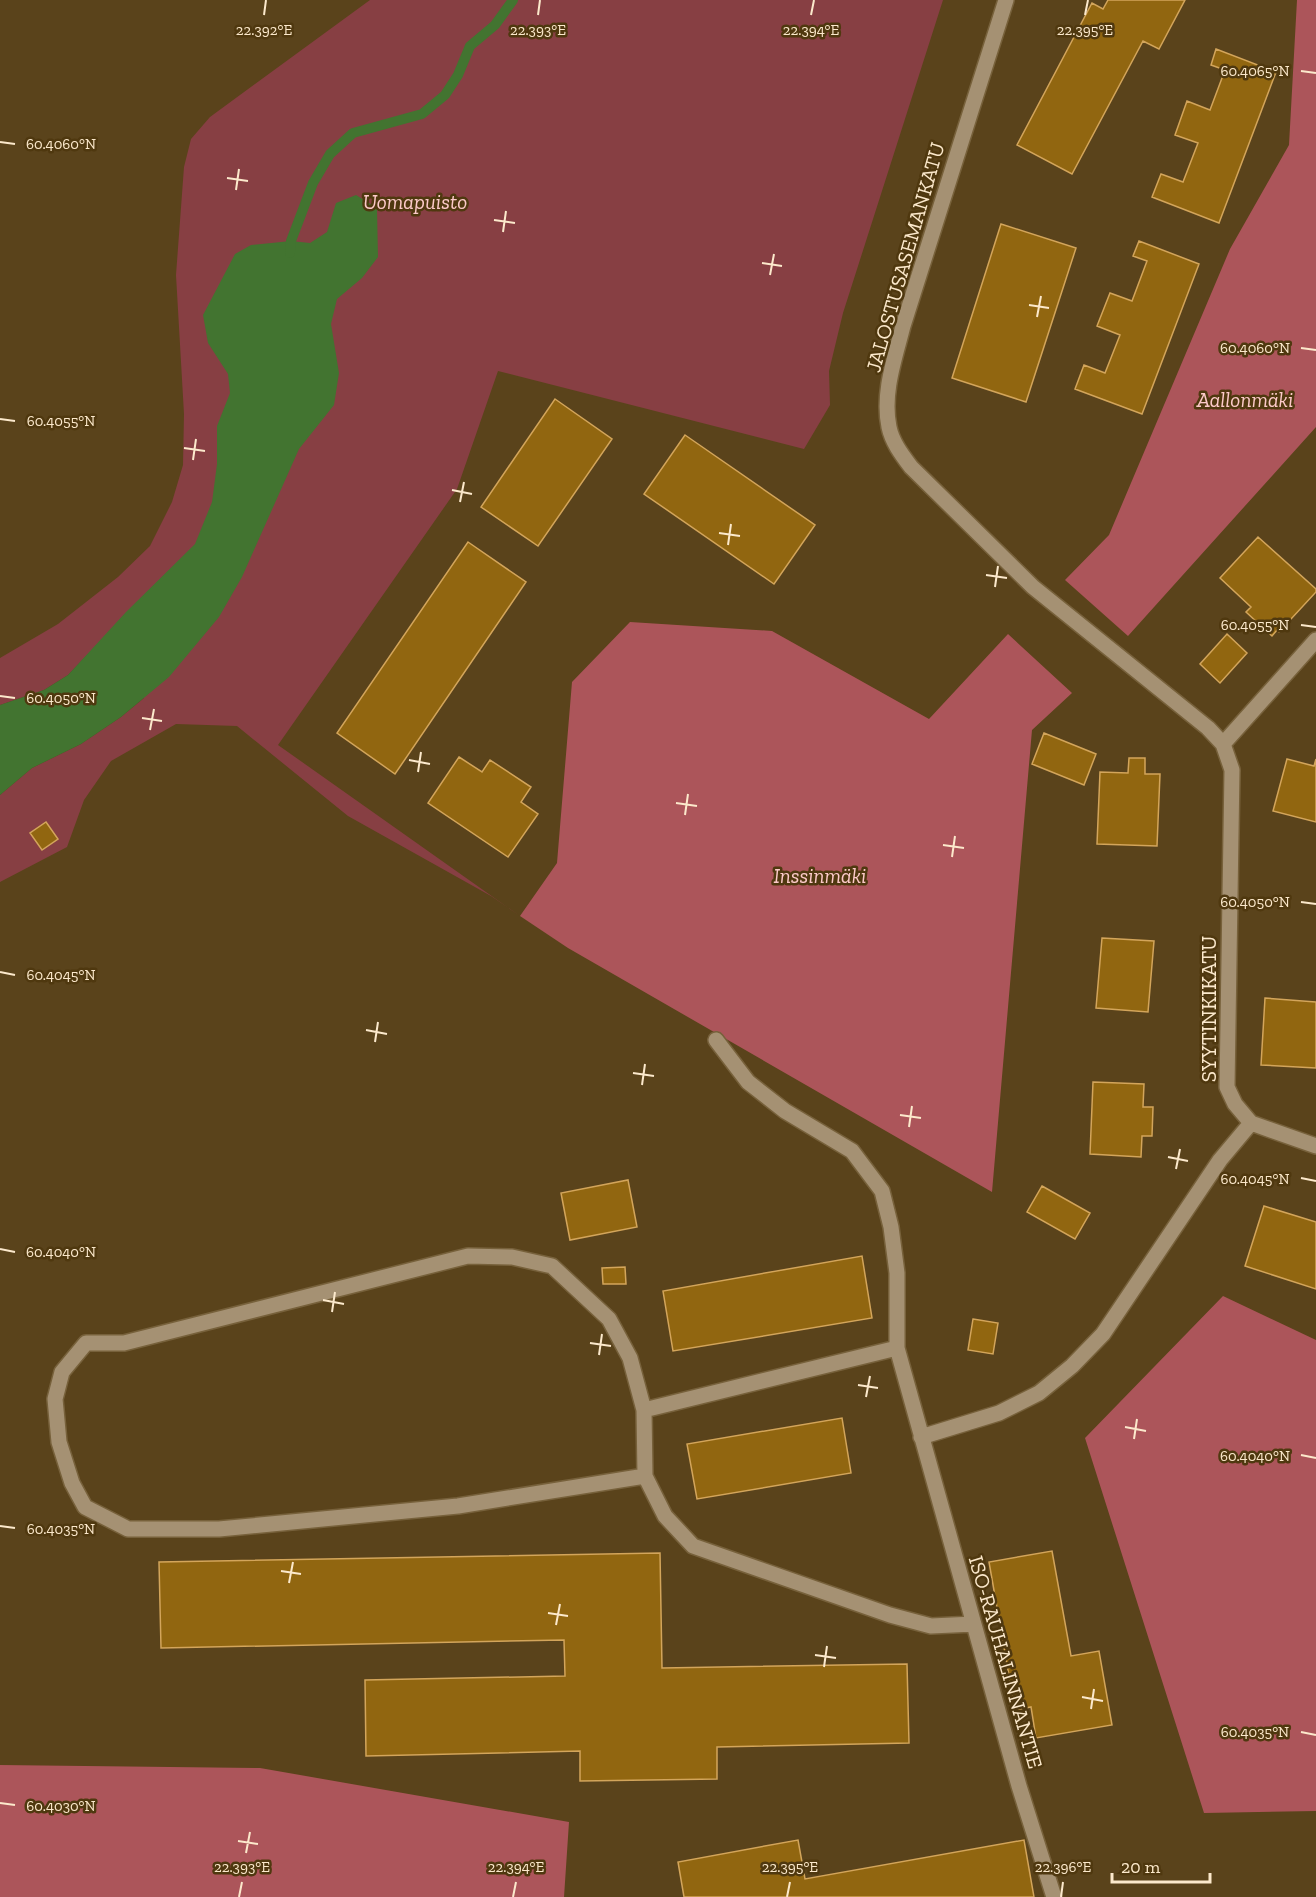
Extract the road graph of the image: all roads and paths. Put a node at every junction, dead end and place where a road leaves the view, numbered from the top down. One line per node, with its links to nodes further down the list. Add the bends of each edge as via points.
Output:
1 (1006, 0): 3 (street, JALOSTUSASEMANKATU, via 903,326 886,403 889,428 911,467 1033,587)
2 (1316, 640): 3 (street)
3 (1223, 744): 5 (street, SYYTINKIKATU, via 1232,770 1227,1086 1235,1104)
4 (716, 1040): 7 (street, ISO-RAUHALINNANTIE, via 747,1083 852,1151 882,1191 897,1273)
5 (1251, 1123): 6 (street); 9 (street, via 1220,1160 1103,1334 1072,1366 1039,1393 999,1413)
6 (1316, 1146)
7 (897, 1348): 8 (street); 9 (street, ISO-RAUHALINNANTIE)
8 (644, 1410): 10 (street); 10 (street, via 630,1358 609,1318 552,1266 501,1256 468,1256 124,1343 87,1343 62,1372 55,1399 59,1442 72,1483 85,1507 128,1529 219,1529 458,1506)
9 (921, 1437): 11 (street, ISO-RAUHALINNANTIE)
10 (645, 1476): 11 (street, via 665,1516 693,1546 900,1618 931,1626)
11 (974, 1624): 12 (street, ISO-RAUHALINNANTIE)
12 (1054, 1897)

